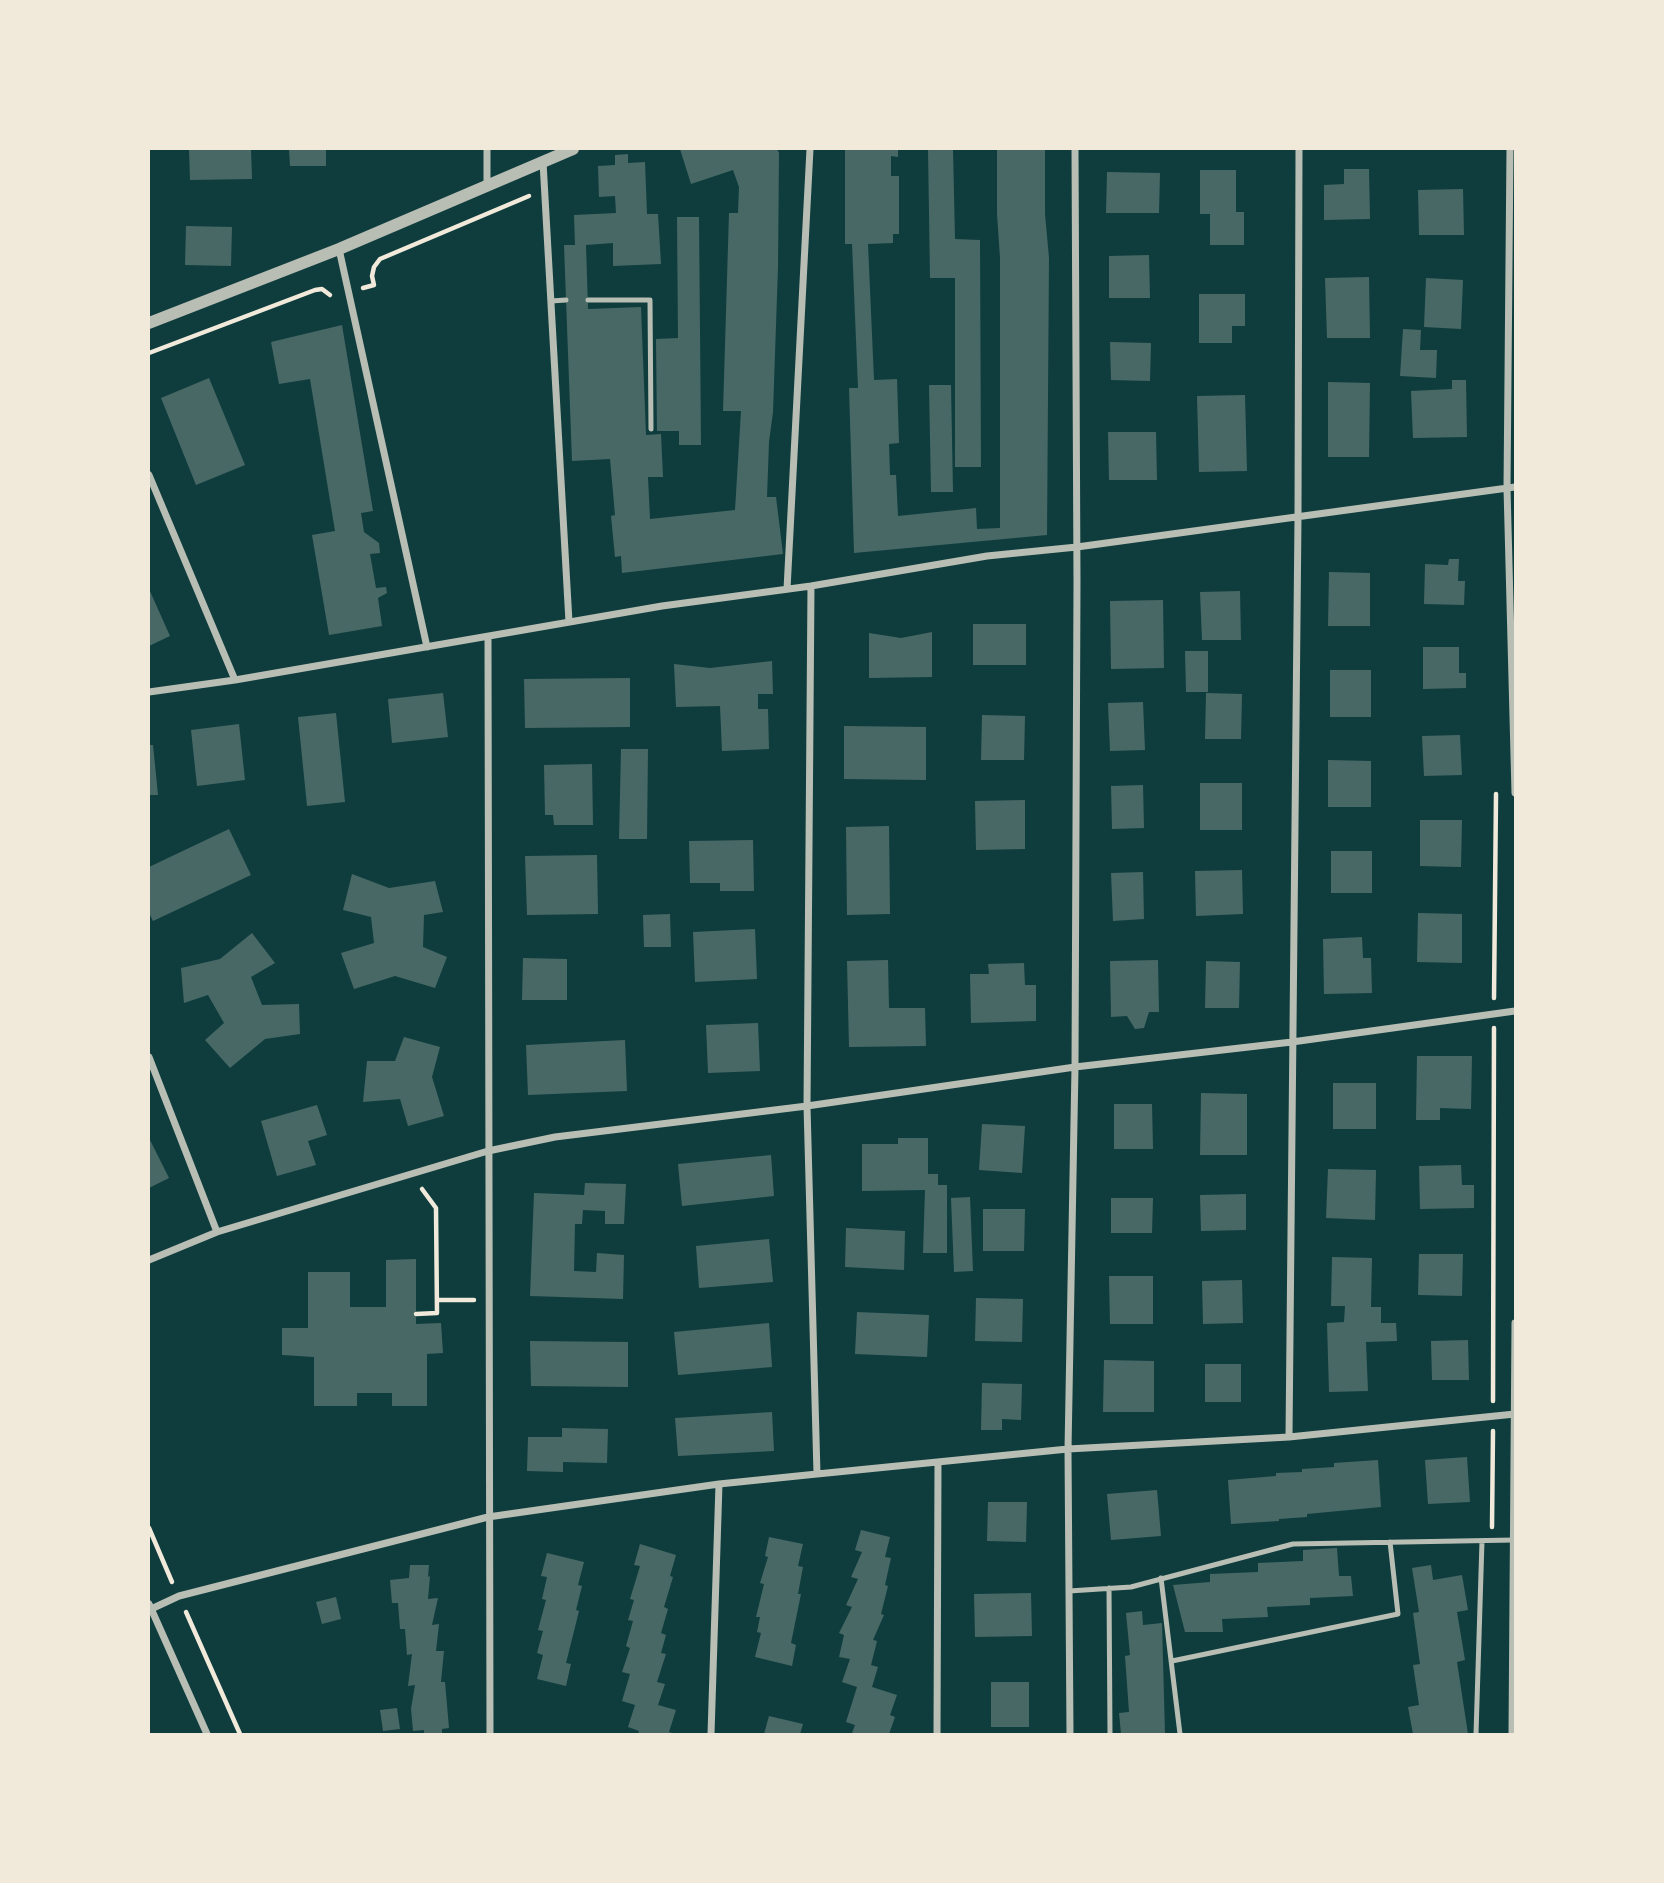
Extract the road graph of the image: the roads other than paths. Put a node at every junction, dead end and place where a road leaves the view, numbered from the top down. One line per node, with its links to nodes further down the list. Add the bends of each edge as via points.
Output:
1 (487, 149): 8 (street)
2 (573, 149): 7 (street)
3 (810, 149): 20 (street)
4 (1075, 149): 18 (street)
5 (1299, 149): 17 (street)
6 (1510, 149): 16 (street)
7 (543, 162): 8 (street); 12 (street)
8 (486, 187): 9 (street)
9 (339, 249): 13 (street); 23 (street)
10 (566, 300): 12 (lane)
11 (588, 300): 14 (lane, via 650,300)
12 (551, 301): 21 (street)
13 (149, 323)
14 (651, 429)
15 (149, 475): 24 (street)
16 (1511, 488): 17 (street); 26 (street)
17 (1298, 517): 18 (street); 28 (street)
18 (1077, 547): 19 (street, via 987,556); 30 (street)
19 (811, 586): 20 (street); 31 (street)
20 (787, 589): 21 (street)
21 (569, 622): 22 (street)
22 (488, 637): 23 (street); 32 (street)
23 (427, 647): 24 (street)
24 (235, 680): 25 (street)
25 (149, 692)
26 (1515, 793)
27 (1515, 1012): 28 (street)
28 (1292, 1042): 30 (street); 37 (street)
29 (149, 1057): 33 (street)
30 (1075, 1067): 31 (street); 38 (street)
31 (807, 1106): 32 (street, via 555,1137); 40 (street)
32 (488, 1151): 33 (street); 42 (street)
33 (217, 1232): 34 (street)
34 (149, 1260)
35 (1515, 1323): 36 (street)
36 (1514, 1414): 37 (street); 43 (street)
37 (1289, 1437): 38 (street)
38 (1068, 1449): 39 (street); 48 (street)
39 (939, 1462): 40 (street); 54 (street)
40 (817, 1474): 41 (street)
41 (719, 1484): 42 (street); 53 (street)
42 (488, 1517): 49 (street); 52 (street)
43 (1514, 1540): 44 (lane); 59 (street)
44 (1482, 1541): 45 (lane); 58 (lane)
45 (1390, 1542): 46 (lane, via 1293,1544); 50 (lane, via 1398,1614)
46 (1161, 1578): 47 (lane); 50 (lane)
47 (1109, 1588): 48 (lane); 56 (lane)
48 (1069, 1591): 55 (street)
49 (150, 1607): 51 (street)
50 (1172, 1661): 57 (lane)
51 (207, 1734)
52 (490, 1734)
53 (711, 1734)
54 (937, 1734)
55 (1070, 1734)
56 (1110, 1734)
57 (1180, 1734)
58 (1476, 1734)
59 (1511, 1734)

